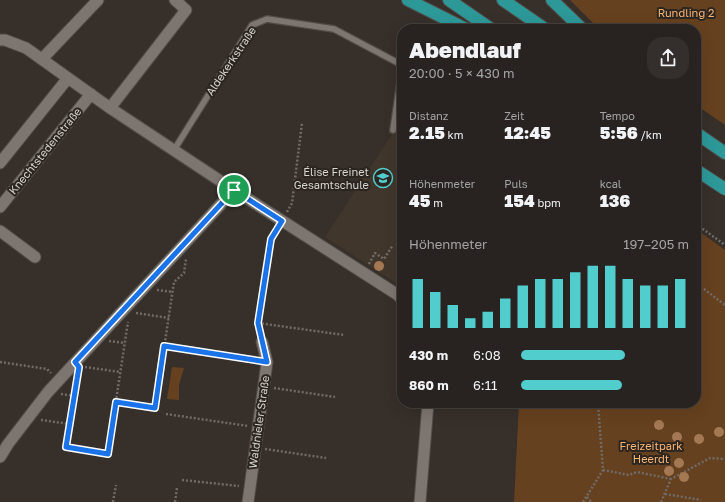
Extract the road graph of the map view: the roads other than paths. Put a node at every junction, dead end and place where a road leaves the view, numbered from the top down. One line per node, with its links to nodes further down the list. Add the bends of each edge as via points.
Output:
1 (98, 0): 12 (street)
2 (175, 0): 17 (street, via 186,10)
3 (408, 0): 7 (highway)
4 (449, 0): 8 (highway)
5 (503, 0): 9 (highway)
6 (552, 0): 10 (highway)
7 (456, 24)
8 (484, 24)
9 (538, 24)
10 (577, 24)
11 (0, 40): 12 (street, via 26,48)
12 (42, 59): 14 (street)
13 (397, 62): 20 (lane, Aldekerkstraße, via 334,29 267,19 252,25)
14 (68, 78): 15 (street); 22 (street)
15 (91, 94): 17 (street); 26 (street, Knechtstedenstraße)
16 (397, 103): 18 (lane)
17 (110, 108): 20 (street)
18 (393, 130)
19 (701, 136): 21 (highway)
20 (174, 150): 25 (street)
21 (725, 153)
22 (0, 164)
23 (701, 173): 24 (highway)
24 (725, 189)
25 (234, 190): 29 (street); 32 (street, via 77,365 60,379)
26 (0, 207)
27 (0, 230): 28 (street)
28 (35, 257)
29 (397, 295)
30 (262, 342): 33 (street, Waldnieler Straße, via 267,362)
31 (428, 408): 34 (street)
32 (0, 458)
33 (248, 502)
34 (420, 502)

